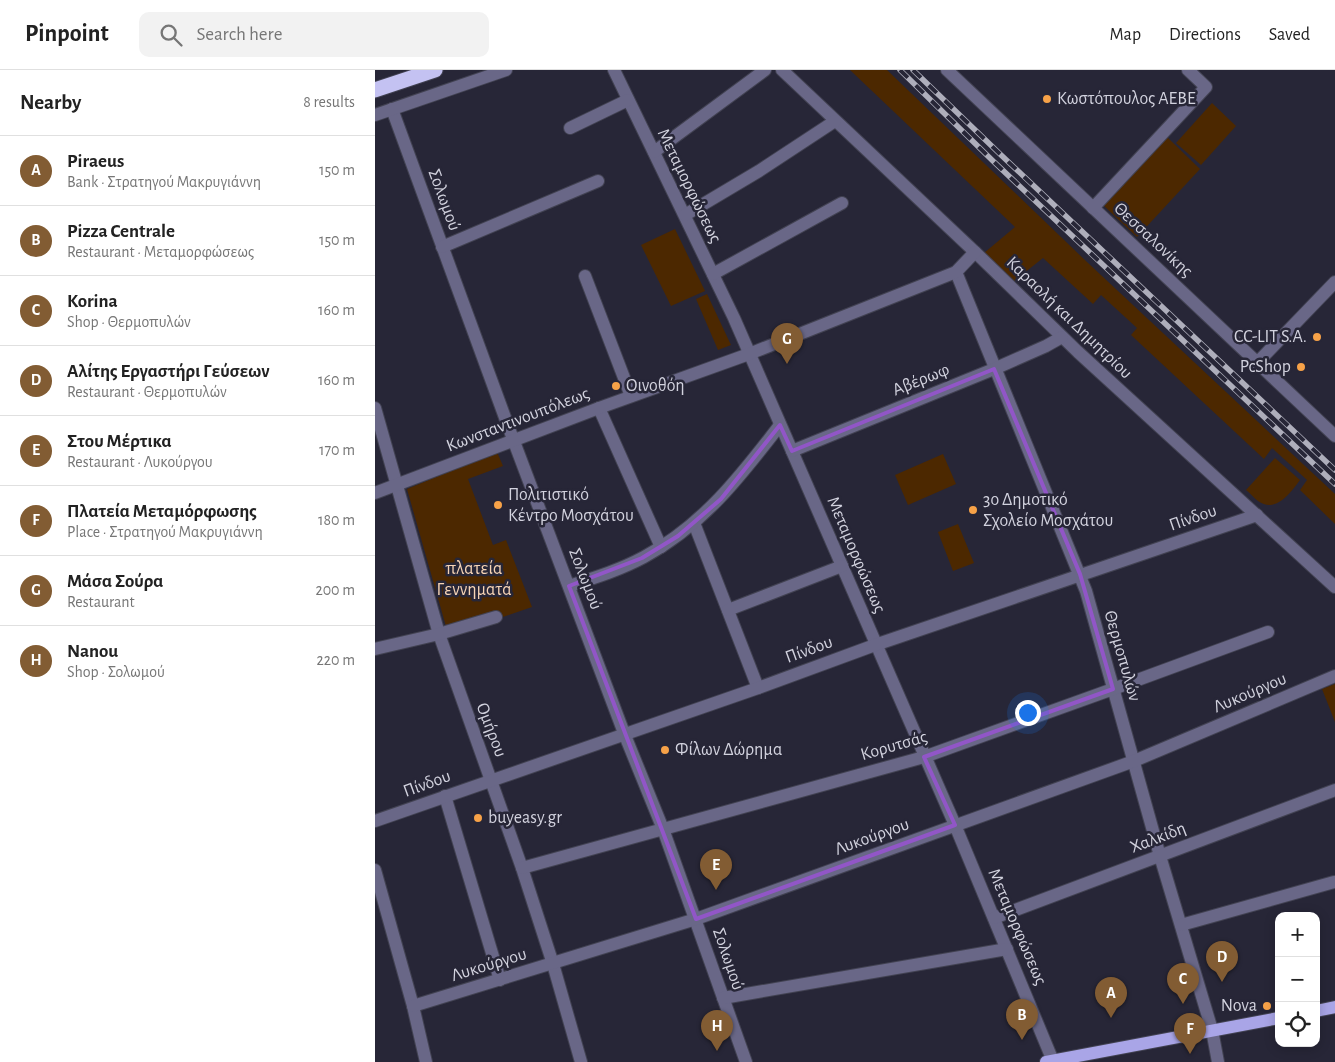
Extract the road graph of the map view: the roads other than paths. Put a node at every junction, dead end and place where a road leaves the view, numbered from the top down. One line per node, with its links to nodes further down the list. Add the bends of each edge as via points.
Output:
1 (435, 70): 8 (highway)
2 (507, 70): 10 (street)
3 (614, 70): 9 (street, Μεταμορφώσεως)
4 (765, 70): 14 (street)
5 (782, 70): 12 (street, Καραολή και Δημητρίου)
6 (947, 70): 17 (street, Θεσσαλονίκης)
7 (1188, 70): 17 (street, via 1206,87)
8 (375, 90)
9 (628, 100): 13 (street); 14 (street, Μεταμορφώσεως)
10 (392, 109): 11 (street); 19 (street, Σολωμού)
11 (375, 115)
12 (835, 121): 18 (street); 20 (street, Καραολή και Δημητρίου)
13 (570, 128)
14 (655, 152): 18 (street, Μεταμορφώσεως)
15 (598, 181): 19 (street)
16 (842, 204): 22 (street)
17 (1093, 208): 27 (street, Θεσσαλονίκης)
18 (685, 215): 22 (street, Μεταμορφώσεως)
19 (442, 247): 34 (street, Σολωμού)
20 (975, 252): 21 (street, Κωνσταντινουπόλεως); 25 (street, Καραολή και Δημητρίου)
21 (956, 272): 26 (street, Κωνσταντινουπόλεως); 28 (street, Θερμοπυλών)
22 (713, 274): 26 (street, Μεταμορφώσεως)
23 (585, 276): 29 (street)
24 (1335, 282): 27 (street)
25 (1062, 337): 28 (street, Αβέρωφ); 38 (street, Καραολή και Δημητρίου)
26 (749, 354): 29 (street, Κωνσταντινουπόλεως); 32 (street, Μεταμορφώσεως)
27 (1257, 363): 33 (street, Θεσσαλονίκης)
28 (994, 369): 35 (street, Αβέρωφ); 42 (street, Θερμοπυλών)
29 (631, 396): 31 (street, Κωνσταντινουπόλεως)
30 (375, 408): 36 (street, Ομήρου)
31 (599, 408): 34 (street, Κωνσταντινουπόλεως); 40 (street)
32 (780, 424): 35 (street, Μεταμορφώσεως); 39 (street, via 743,474)
33 (1335, 436)
34 (514, 441): 36 (street, Κωνσταντινουπόλεως); 43 (street, Σολωμού)
35 (791, 451): 41 (street, Μεταμορφώσεως)
36 (397, 484): 37 (street, Κωνσταντινουπόλεως); 48 (street, Ομήρου)
37 (375, 493)
38 (1257, 515): 42 (street, Πίνδου); 44 (street, Καραολή και Δημητρίου)
39 (694, 523): 40 (street); 45 (street)
40 (661, 547): 43 (street, via 617,569)
41 (842, 566): 45 (street); 49 (street, Μεταμορφώσεως)
42 (1080, 574): 49 (street, Πίνδου); 53 (street, Θερμοπυλών)
43 (569, 586): 54 (street, Σολωμού)
44 (1335, 587)
45 (729, 610): 52 (street)
46 (496, 617): 48 (street)
47 (1268, 632): 53 (street, Κορυτσάς)
48 (439, 634): 50 (street); 57 (street, Ομήρου)
49 (875, 645): 52 (street, Πίνδου); 55 (street, Μεταμορφώσεως)
50 (375, 649)
51 (1335, 676): 56 (street, Λυκούργου)
52 (758, 688): 54 (street, Πίνδου)
53 (1113, 690): 55 (street, Κορυτσάς); 56 (street, Θερμοπυλών)
54 (624, 733): 57 (street, Πίνδου); 62 (street, Σολωμού)
55 (924, 756): 61 (street, Μεταμορφώσεως); 62 (street, Κορυτσάς)
56 (1134, 761): 61 (street, Λυκούργου); 63 (street, Θερμοπυλών)
57 (491, 780): 59 (street, Πίνδου); 64 (street, Ομήρου)
58 (1335, 790): 63 (street, Χαλκίδη)
59 (445, 796): 60 (street, Πίνδου); 72 (street)
60 (375, 821)
61 (955, 826): 67 (street, Μεταμορφώσεως); 68 (street, Λυκούργου)
62 (663, 829): 64 (street, Κορυτσάς); 68 (street, Σολωμού)
63 (1160, 856): 67 (street, Χαλκίδη); 69 (street, Θερμοπυλών)
64 (522, 868): 71 (street, Ομήρου)
65 (375, 870): 74 (street)
66 (1334, 882): 69 (street)
67 (994, 918): 70 (street, Μεταμορφώσεως)
68 (695, 919): 71 (street, Λυκούργου); 73 (street, Σολωμού)
69 (1181, 925): 78 (street, Θερμοπυλών)
70 (1007, 950): 73 (street); 79 (street, Μεταμορφώσεως)
71 (553, 964): 72 (street, Λυκούργου); 81 (street, Ομήρου)
72 (500, 980): 74 (street, Λυκούργου)
73 (723, 998): 82 (street, Σολωμού)
74 (413, 1006): 80 (street)
75 (1335, 1007): 76 (main road)
76 (1320, 1009)
77 (1275, 1019): 78 (main road)
78 (1213, 1030): 79 (main road); 83 (street, Θερμοπυλών)
79 (1049, 1061)
80 (426, 1062)
81 (581, 1062)
82 (746, 1062)
83 (1218, 1062)

